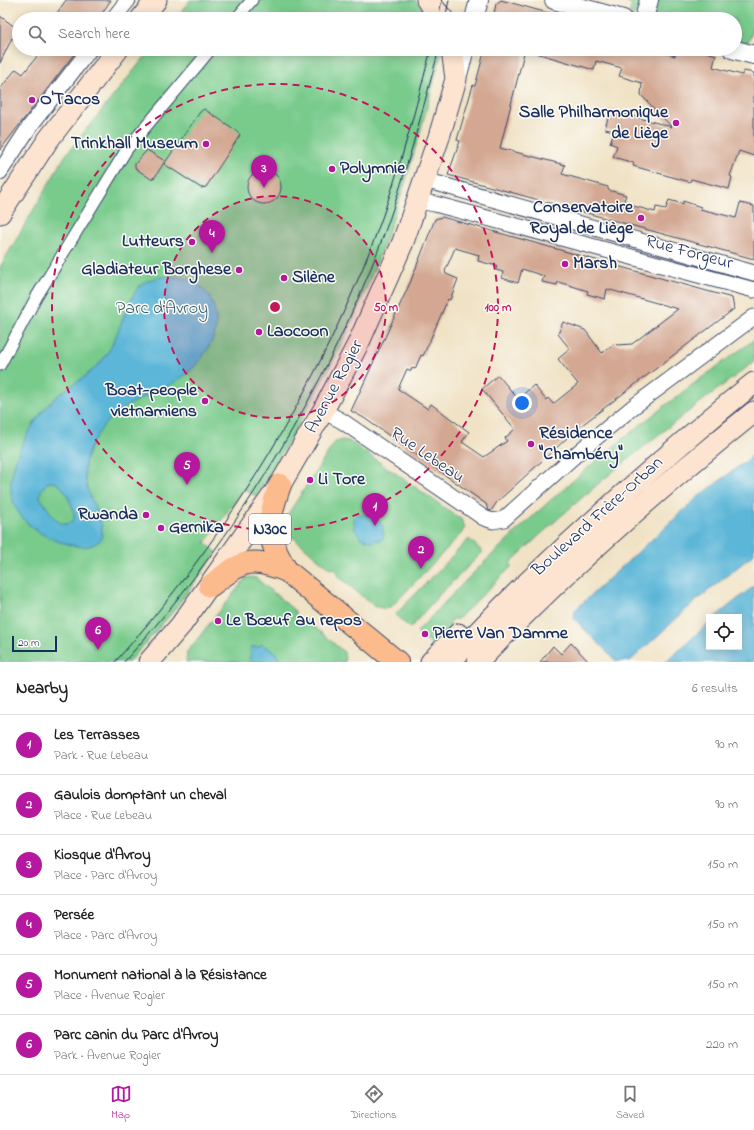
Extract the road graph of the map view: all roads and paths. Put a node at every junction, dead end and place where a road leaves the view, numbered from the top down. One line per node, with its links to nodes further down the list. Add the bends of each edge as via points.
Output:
1 (128, 0): 8 (street)
2 (156, 0): 9 (main road)
3 (252, 0): 10 (street)
4 (427, 0): 11 (main road)
5 (479, 0): 12 (street)
6 (554, 0): 13 (street)
7 (649, 0): 14 (street)
8 (119, 12)
9 (147, 12)
10 (242, 12)
11 (437, 12)
12 (476, 12)
13 (598, 12)
14 (646, 12)
15 (742, 52): 16 (street)
16 (754, 55)
17 (85, 56): 23 (street, via 30,126)
18 (113, 56): 28 (main road, via 48,140)
19 (205, 56): 32 (street, via 127,149 37,296)
20 (453, 56): 22 (main road)
21 (463, 56): 22 (street)
22 (456, 79): 24 (main road, Avenue Rogier)
23 (0, 172)
24 (425, 180): 25 (street, Rue Forgeur); 26 (main road, Avenue Rogier)
25 (461, 191): 27 (street, via 452,196 452,205); 29 (street, Rue Forgeur)
26 (418, 202): 27 (street, Rue Forgeur); 34 (main road, Avenue Rogier, via 369,320)
27 (456, 210): 30 (street, Rue Forgeur)
28 (0, 213)
29 (754, 273)
30 (753, 286)
31 (754, 317): 34 (street, Rue Lebeau, via 633,407 580,450 504,519 493,521 484,518 342,420)
32 (0, 365)
33 (754, 383): 42 (main road, Boulevard Frère-Orban, via 671,452)
34 (323, 411): 37 (main road, Avenue Rogier)
35 (754, 412): 36 (main road, Boulevard Frère-Orban)
36 (718, 441): 43 (main road, Boulevard Frère-Orban, via 655,493 556,583); 44 (main road, via 684,482 550,607)
37 (280, 485): 38 (main road, N30c, via 272,506 271,539 277,556); 39 (main road, Avenue Rogier)
38 (287, 571): 39 (main road, N30c, via 272,565 248,562 237,566); 41 (main road)
39 (210, 586): 40 (main road, Avenue Rogier)
40 (156, 660)
41 (396, 662)
42 (441, 662)
43 (478, 662)
44 (497, 662)

